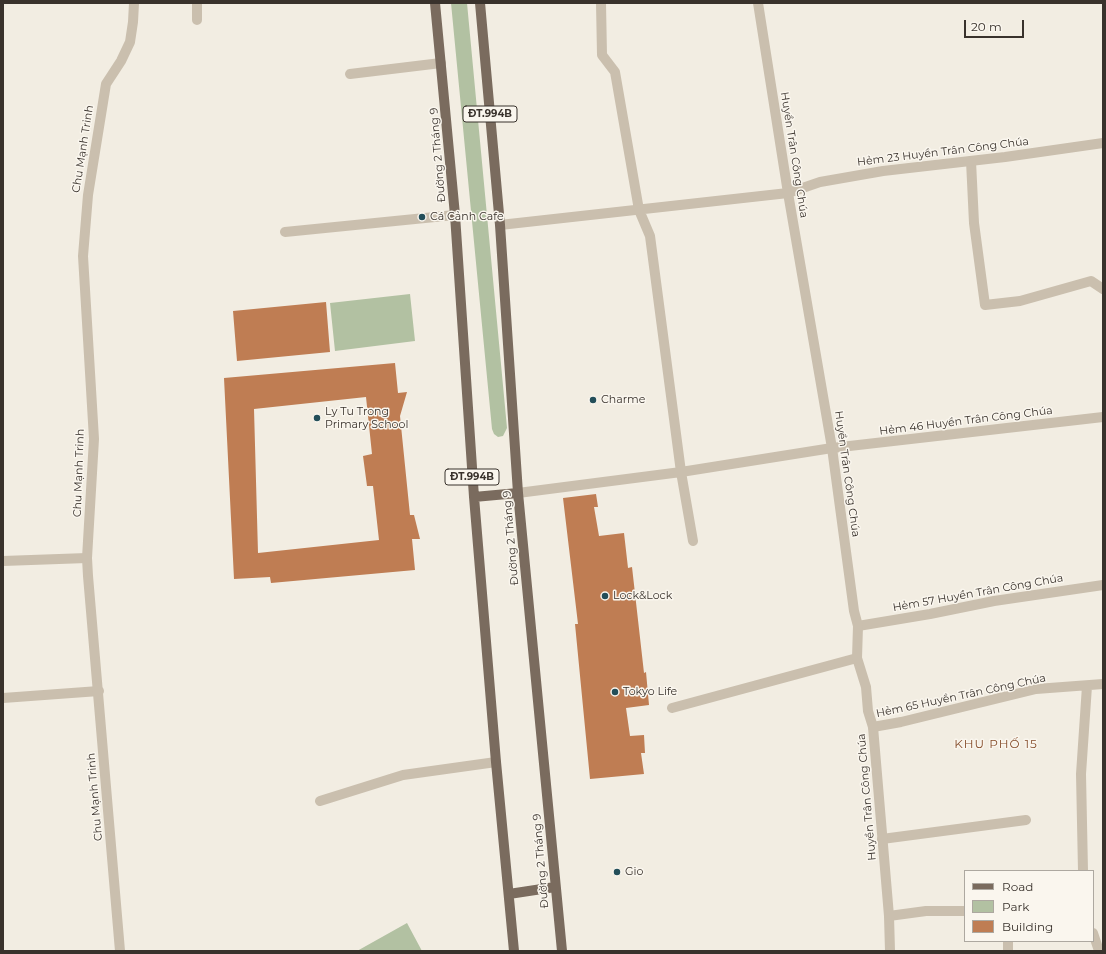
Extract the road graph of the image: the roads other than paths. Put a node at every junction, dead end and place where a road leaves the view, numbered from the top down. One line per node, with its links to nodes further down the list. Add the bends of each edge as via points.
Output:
1 (134, 3): 24 (street, Chu Mạnh Trinh, via 130,42 106,84 88,195 83,256 94,439)
2 (197, 3): 7 (street)
3 (436, 3): 8 (main road, Đường 2 Tháng 9 / ĐT.994B)
4 (480, 3): 15 (main road, Đường 2 Tháng 9 / ĐT.994B)
5 (601, 3): 13 (street, via 602,55 615,72)
6 (758, 3): 12 (street, Huyền Trân Công Chúa)
7 (197, 20)
8 (441, 63): 9 (street); 14 (main road, Đường 2 Tháng 9 / ĐT.994B)
9 (350, 74)
10 (1103, 143): 11 (street, Hẻm 23 Huyền Trân Công Chúa)
11 (971, 161): 12 (street, Hẻm 23 Huyền Trân Công Chúa, via 883,171 820,182); 17 (street, via 974,223 985,305 1020,301 1091,281)
12 (788, 193): 13 (street, Hẻm 23 Huyền Trân Công Chúa); 19 (street, Huyền Trân Công Chúa)
13 (639, 210): 15 (street, Hẻm 23 Huyền Trân Công Chúa); 20 (street, via 650,236)
14 (455, 214): 16 (street); 22 (main road, Đường 2 Tháng 9 / ĐT.994B)
15 (500, 225): 21 (main road, Đường 2 Tháng 9 / ĐT.994B)
16 (285, 232)
17 (1103, 289)
18 (1103, 417): 19 (street, Hẻm 46 Huyền Trân Công Chúa)
19 (832, 448): 20 (street, Hẻm 46 Huyền Trân Công Chúa); 27 (street, Huyền Trân Công Chúa)
20 (681, 472): 21 (street, Hẻm 46 Huyền Trân Công Chúa); 23 (street)
21 (518, 493): 22 (main road); 40 (main road, Đường 2 Tháng 9 / ĐT.994B)
22 (474, 497): 35 (main road, Đường 2 Tháng 9 / ĐT.994B)
23 (693, 542)
24 (87, 558): 25 (street); 31 (street, Chu Mạnh Trinh)
25 (3, 561)
26 (1103, 584): 27 (street, Hẻm 57 Huyền Trân Công Chúa)
27 (858, 626): 28 (street, Huyền Trân Công Chúa)
28 (857, 658): 33 (street); 34 (street, Huyền Trân Công Chúa, via 866,687 868,711)
29 (1103, 684): 30 (street, Hẻm 65 Huyền Trân Công Chúa)
30 (1087, 686): 34 (street, Hẻm 65 Huyền Trân Công Chúa, via 1036,689); 39 (street, via 1081,774)
31 (99, 691): 32 (street); 45 (street, Chu Mạnh Trinh)
32 (3, 698)
33 (672, 708)
34 (873, 727): 38 (street, Huyền Trân Công Chúa)
35 (496, 762): 36 (street, via 403,775); 41 (main road, Đường 2 Tháng 9 / ĐT.994B)
36 (320, 801)
37 (1026, 820): 38 (street)
38 (882, 839): 43 (street, Huyền Trân Công Chúa)
39 (1083, 870)
40 (555, 887): 41 (main road); 47 (main road, Đường 2 Tháng 9 / ĐT.994B)
41 (509, 894): 46 (main road, Đường 2 Tháng 9 / ĐT.994B)
42 (964, 911): 43 (street, via 926,911)
43 (889, 916): 48 (street, Huyền Trân Công Chúa)
44 (1094, 936): 49 (street)
45 (120, 951)
46 (514, 951)
47 (562, 951)
48 (890, 951)
49 (1099, 951)

